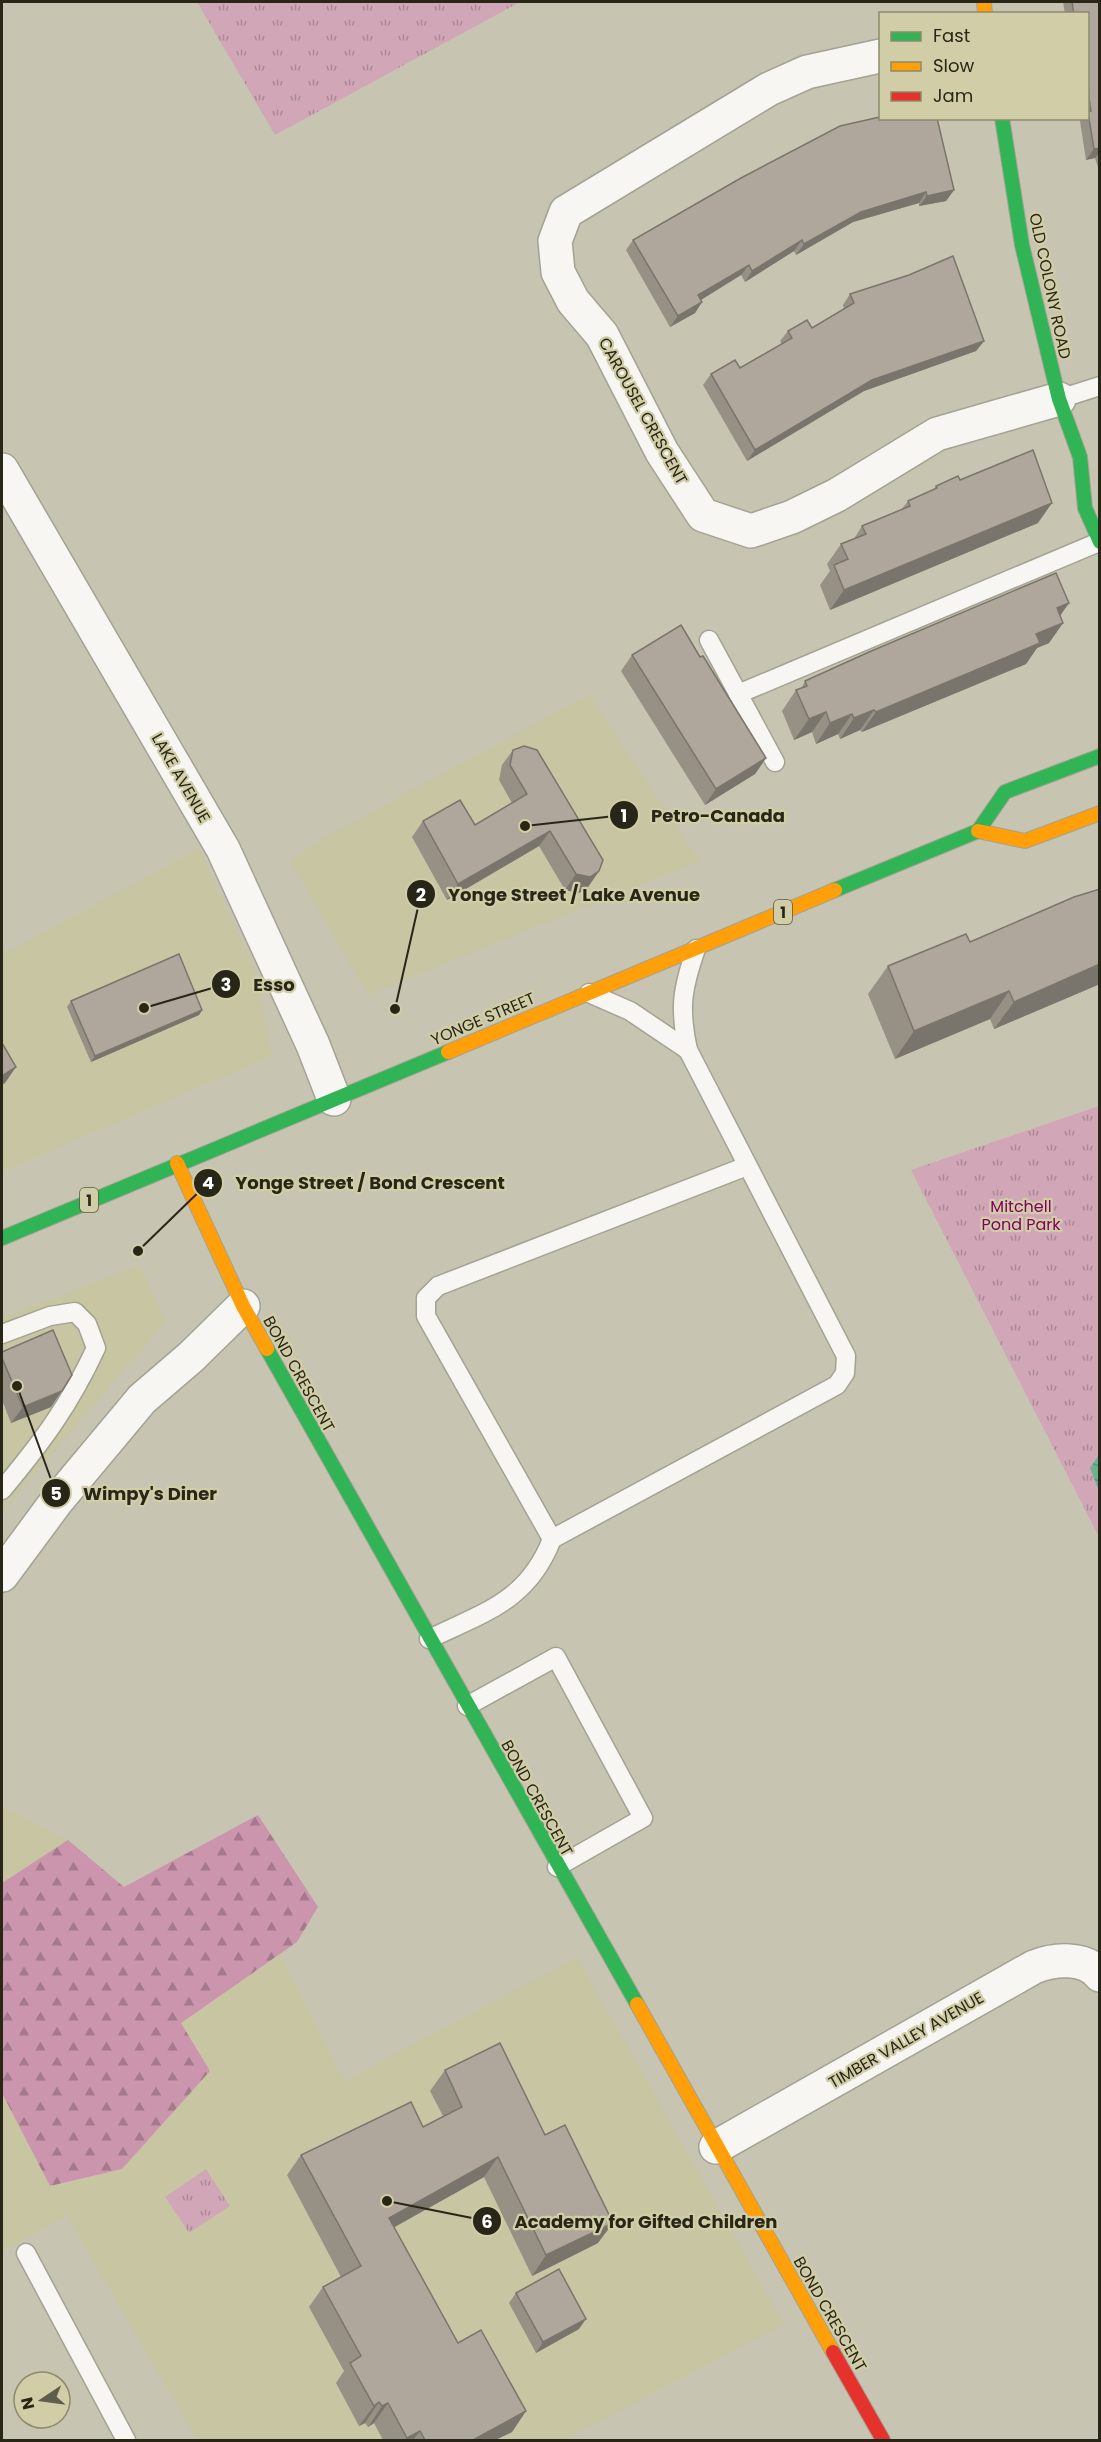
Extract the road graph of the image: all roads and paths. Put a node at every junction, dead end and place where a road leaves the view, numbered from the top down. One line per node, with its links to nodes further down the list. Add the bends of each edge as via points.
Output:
1 (879, 56): 4 (street, CAROUSEL CRESCENT, via 807,72 770,89 566,212 555,241 555,260 573,301 602,335 662,452 703,515 751,531 837,495 937,434)
2 (1002, 120): 4 (street, OLD COLONY ROAD, via 1022,245)
3 (1100, 386): 4 (lane)
4 (1059, 399): 5 (street, OLD COLONY ROAD)
5 (1080, 457): 6 (street, OLD COLONY ROAD); 8 (street, OLD COLONY ROAD, via 1085,508)
6 (1093, 469)
7 (2, 470): 18 (street, LAKE AVENUE, via 223,849)
8 (1099, 542): 10 (lane)
9 (709, 640): 10 (lane)
10 (738, 694): 12 (lane)
11 (1100, 756): 14 (street, via 1005,792)
12 (776, 762)
13 (1100, 813): 14 (street, via 1024,841)
14 (978, 831): 15 (street, YONGE STREET / 1)
15 (696, 949): 16 (street, YONGE STREET / 1); 17 (lane, via 684,982 681,1018)
16 (589, 993): 17 (lane, via 630,1011); 18 (street, YONGE STREET / 1)
17 (688, 1050): 20 (lane)
18 (334, 1099): 19 (street, YONGE STREET / 1)
19 (177, 1163): 21 (street, YONGE STREET / 1); 22 (street, BOND CRESCENT)
20 (747, 1166): 25 (lane, via 846,1356 844,1373 837,1385); 25 (lane, via 438,1286 426,1298 426,1317)
21 (2, 1238)
22 (243, 1306): 26 (street, via 142,1399 56,1502); 27 (street, BOND CRESCENT)
23 (2, 1334): 24 (lane, via 50,1316 75,1312 87,1324 96,1348 48,1435)
24 (2, 1490)
25 (552, 1539): 27 (lane, via 543,1563 522,1589 488,1611)
26 (2, 1575)
27 (429, 1639): 28 (street, BOND CRESCENT)
28 (466, 1706): 29 (street, BOND CRESCENT); 29 (lane, via 556,1657 643,1818)
29 (557, 1867): 31 (street, BOND CRESCENT)
30 (1100, 1975): 31 (street, TIMBER VALLEY AVENUE, via 1094,1968 1068,1961 1034,1967)
31 (716, 2147): 34 (street, BOND CRESCENT)
32 (26, 2253): 33 (lane)
33 (119, 2438)
34 (883, 2440)

